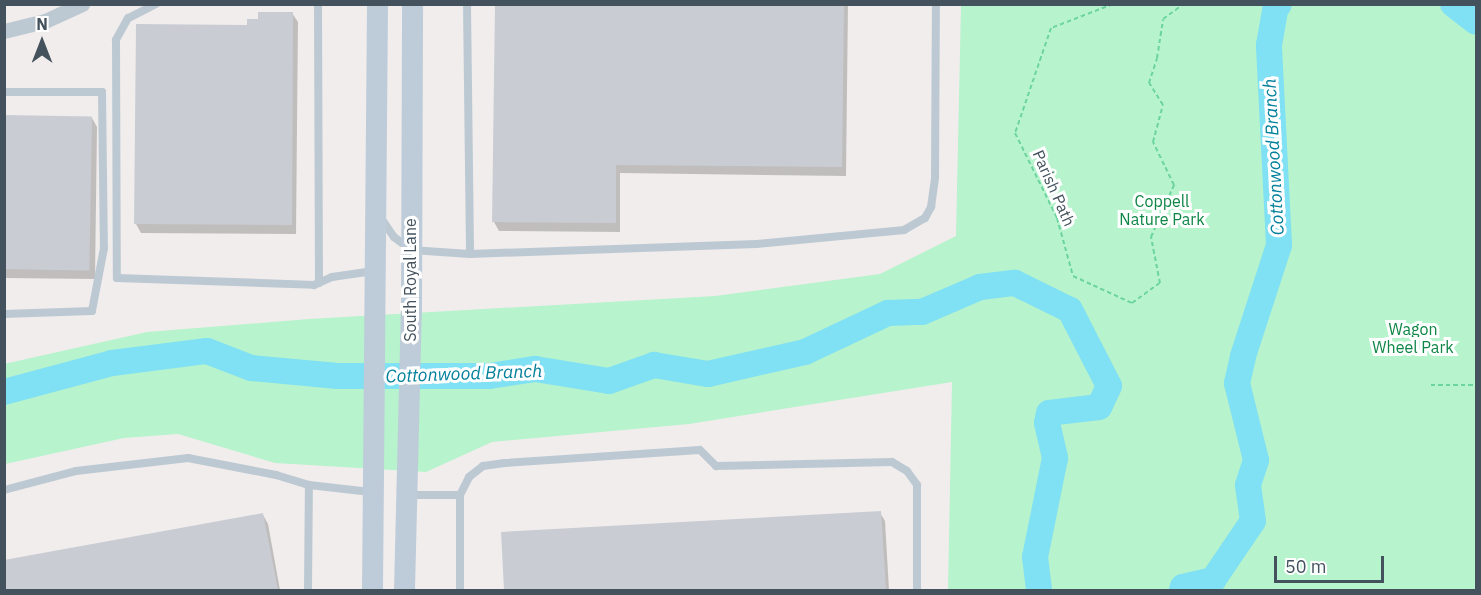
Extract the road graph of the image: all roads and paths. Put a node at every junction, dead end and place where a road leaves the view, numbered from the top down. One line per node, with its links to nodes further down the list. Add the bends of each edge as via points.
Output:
1 (82, 4): 10 (street, via 45,21)
2 (156, 4): 16 (lane, via 128,18 116,40 117,278)
3 (318, 4): 16 (lane)
4 (377, 4): 12 (main road)
5 (412, 4): 13 (main road, South Royal Lane)
6 (466, 4): 14 (lane)
7 (936, 4): 14 (lane, via 935,177 931,207 925,218 904,231 757,244)
8 (1113, 4): 9 (path, Parish Path, via 1051,28 1016,133 1057,218 1074,276 1132,303 1160,283 1151,237 1174,185 1153,142 1163,105 1149,83 1163,19)
9 (1184, 4)
10 (4, 31)
11 (4, 92): 17 (lane, via 102,92 104,248 92,311)
12 (375, 210): 13 (lane, via 394,237); 15 (main road)
13 (411, 250): 14 (lane); 23 (main road, South Royal Lane)
14 (470, 254)
15 (375, 271): 16 (lane, via 332,277); 22 (main road)
16 (319, 283)
17 (4, 314)
18 (1431, 385): 19 (path)
19 (1476, 385)
20 (309, 485): 21 (lane, via 188,458 76,471); 22 (lane); 26 (lane)
21 (4, 490)
22 (373, 492): 25 (main road, via 388,503 398,519); 27 (main road)
23 (406, 495): 24 (lane); 25 (main road, South Royal Lane)
24 (460, 495): 29 (lane); 30 (lane, via 469,477 483,466 505,463 700,450 716,466 892,462 907,471 916,485)
25 (404, 555): 28 (main road, South Royal Lane)
26 (308, 591)
27 (372, 591)
28 (404, 591)
29 (460, 591)
30 (916, 591)

